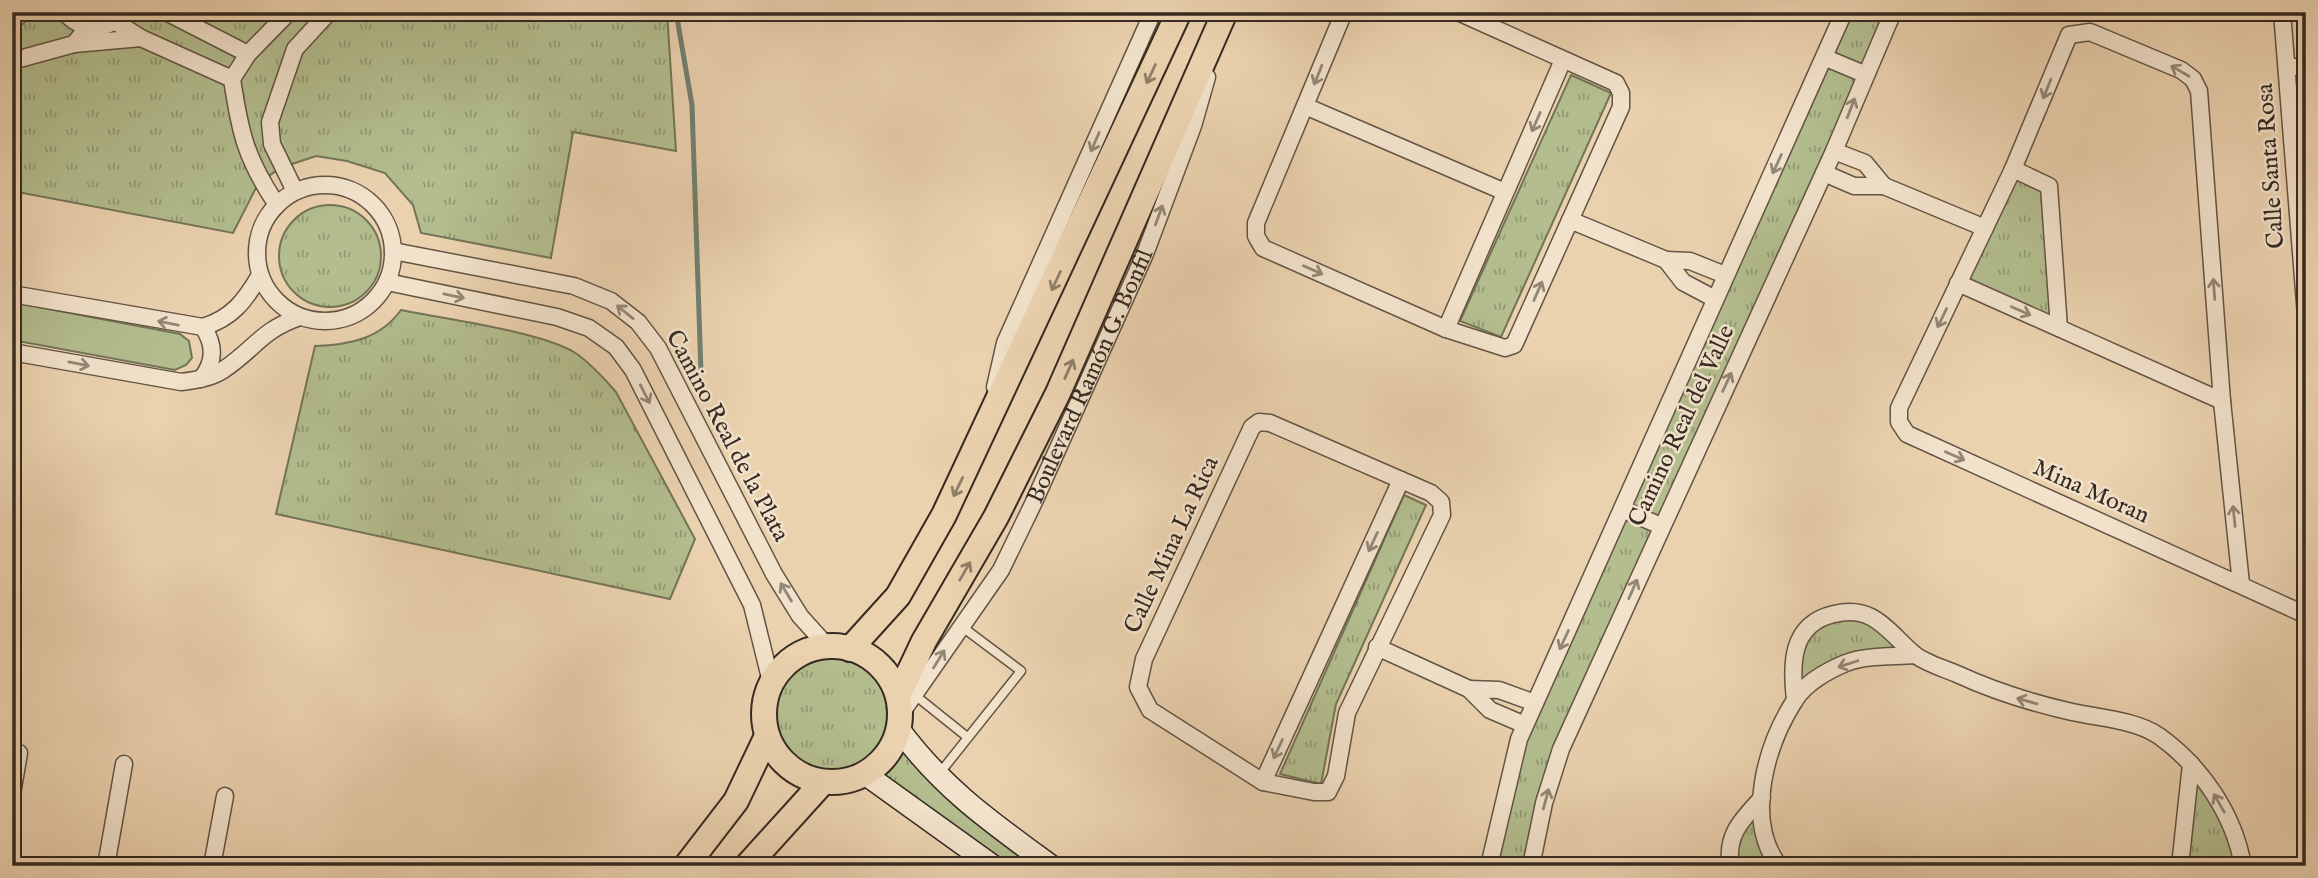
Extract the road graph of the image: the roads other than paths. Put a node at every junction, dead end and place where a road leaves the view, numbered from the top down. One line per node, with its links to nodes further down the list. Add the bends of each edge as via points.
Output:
1 (23, 12): 15 (street)
2 (64, 12): 16 (street)
3 (166, 12): 21 (street)
4 (289, 12): 17 (street)
5 (329, 12): 20 (street)
6 (1153, 12): 58 (street, one-way to 58, via 1004,343)
7 (1179, 12): 58 (main road, one-way to 58)
8 (1226, 12): 64 (street, Boulevard Ramón G. Bonfil, one-way to 8, via 1001,570 1145,254 1193,125); 72 (main road, Boulevard Ramón G. Bonfil, one-way to 8, via 924,641 996,517 1058,393)
9 (1344, 12): 29 (street, one-way to 29)
10 (1458, 12): 23 (street)
11 (1844, 12): 22 (street, Camino Real del Valle)
12 (1893, 12): 27 (street, Camino Real del Valle)
13 (2282, 12): 25 (street, Calle Santa Rosa)
14 (121, 17): 16 (street, via 103,27); 18 (street)
15 (12, 22)
16 (87, 27): 19 (street)
17 (269, 31): 20 (street); 21 (street)
18 (141, 38): 19 (street); 28 (street)
19 (74, 44): 24 (street)
20 (295, 49): 31 (street)
21 (248, 54): 28 (street)
22 (1826, 58): 27 (street); 44 (street, Camino Real del Valle, one-way to 44)
23 (1563, 60): 37 (street, one-way to 37); 39 (street, via 1616,83 1621,93 1621,107)
24 (12, 61)
25 (2287, 67): 26 (street); 45 (street, Calle Santa Rosa)
26 (2306, 67)
27 (1864, 74): 32 (street, Camino Real del Valle, one-way to 27)
28 (232, 79): 30 (street)
29 (1305, 106): 37 (street); 54 (street, one-way to 54, via 1256,223 1256,236 1263,248)
30 (239, 121): 31 (street); 38 (street, via 257,175)
31 (270, 122): 36 (street, via 272,144)
32 (1834, 151): 34 (street, Camino Real del Valle); 35 (street, via 1865,163)
33 (2014, 169): 40 (street, Mina Moran); 53 (street, via 2049,186); 57 (street, Mina Moran, one-way to 33, via 2199,91 2193,79 2181,69 2090,32 2068,35)
34 (1824, 173): 35 (street, via 1854,186); 61 (street, Camino Real del Valle, one-way to 34)
35 (1884, 186): 40 (street)
36 (295, 191): 38 (street); 41 (street, via 324,185 364,197 389,230)
37 (1505, 192): 54 (street)
38 (277, 205): 43 (street, via 263,223 256,249)
39 (1570, 220): 42 (street); 54 (street, one-way to 39, via 1495,347 1514,345)
40 (1984, 228): 47 (street, Mina Moran)
41 (393, 251): 46 (street); 65 (street, Camino Real de la Plata, one-way to 41, via 800,617 658,348 638,322 611,301 574,286)
42 (1666, 260): 44 (street, via 1690,261); 49 (street, via 1683,282)
43 (260, 275): 51 (street, via 275,301); 52 (street, via 233,314)
44 (1725, 275): 49 (street, Camino Real del Valle)
45 (2303, 278): 50 (street, Calle Santa Rosa)
46 (387, 282): 51 (street, via 359,312 340,320); 68 (street, one-way to 68, via 557,317 589,328 616,347 752,605)
47 (1958, 283): 53 (street, one-way to 53); 62 (street, Mina Moran, one-way to 62, via 1899,408 1899,422 1907,435)
48 (12, 294): 52 (street, one-way to 48)
49 (1715, 299): 60 (street, Camino Real del Valle)
50 (2306, 316)
51 (300, 317): 56 (street, via 278,324 224,370)
52 (203, 327): 56 (street, via 213,348)
53 (2059, 328): 57 (street)
54 (1446, 329)
55 (12, 352): 56 (street, one-way to 56, via 164,380)
56 (201, 379)
57 (2222, 401): 62 (street, Mina Moran, one-way to 57)
58 (986, 429): 65 (main road, one-way to 65, via 898,596)
59 (1401, 480): 66 (street, Calle Mina La Rica, via 1432,492 1441,502 1442,515); 82 (street, one-way to 82); 82 (street, Calle Mina La Rica, via 1270,422 1259,422 1252,427 1149,647 1138,687 1150,710)
60 (1623, 510): 61 (street); 71 (street, Camino Real del Valle, one-way to 71)
61 (1661, 526): 93 (street, Camino Real del Valle, one-way to 61, via 1561,749)
62 (2241, 583): 63 (street)
63 (2306, 615)
64 (961, 626): 72 (street, Boulevard Ramón G. Bonfil, one-way to 64); 75 (lane, via 1021,671)
65 (839, 647): 68 (main road, via 804,652 785,664); 72 (main road, via 871,659 887,675)
66 (1377, 647): 69 (street); 82 (street, Calle Mina La Rica, via 1347,713 1336,776 1328,792)
67 (1915, 655): 70 (street, one-way to 70, via 1848,662 1805,688); 70 (street, via 1885,624 1857,612 1832,614 1794,645); 78 (street, one-way to 67, via 2155,733 2024,701)
68 (771, 682): 74 (main road, via 764,703)
69 (1469, 689): 71 (street, via 1499,690); 73 (street, via 1490,710)
70 (1795, 700): 85 (street, via 1765,766)
71 (1535, 703): 73 (street, Camino Real del Valle)
72 (903, 709): 75 (lane); 79 (main road, via 895,741); 80 (main road)
73 (1525, 725): 92 (street, Camino Real del Valle, via 1510,767)
74 (767, 736): 81 (main road, via 784,763); 88 (main road, via 736,802)
75 (966, 736): 80 (lane)
76 (19, 753): 83 (street)
77 (124, 764): 86 (street)
78 (2191, 764): 96 (street); 97 (street, one-way to 78, via 2239,840 2218,798)
79 (865, 774): 81 (main road); 90 (main road)
80 (938, 777): 91 (main road, via 961,800)
81 (823, 782): 89 (main road)
82 (1263, 782)
83 (12, 794)
84 (225, 796): 87 (street)
85 (1762, 798): 94 (street, via 1738,823 1731,838); 95 (street, via 1762,831)
86 (106, 866)
87 (212, 866)
88 (686, 866)
89 (747, 866)
90 (993, 866)
91 (1051, 866)
92 (1489, 866)
93 (1531, 866)
94 (1731, 866)
95 (1779, 866)
96 (2180, 866)
97 (2243, 866)

